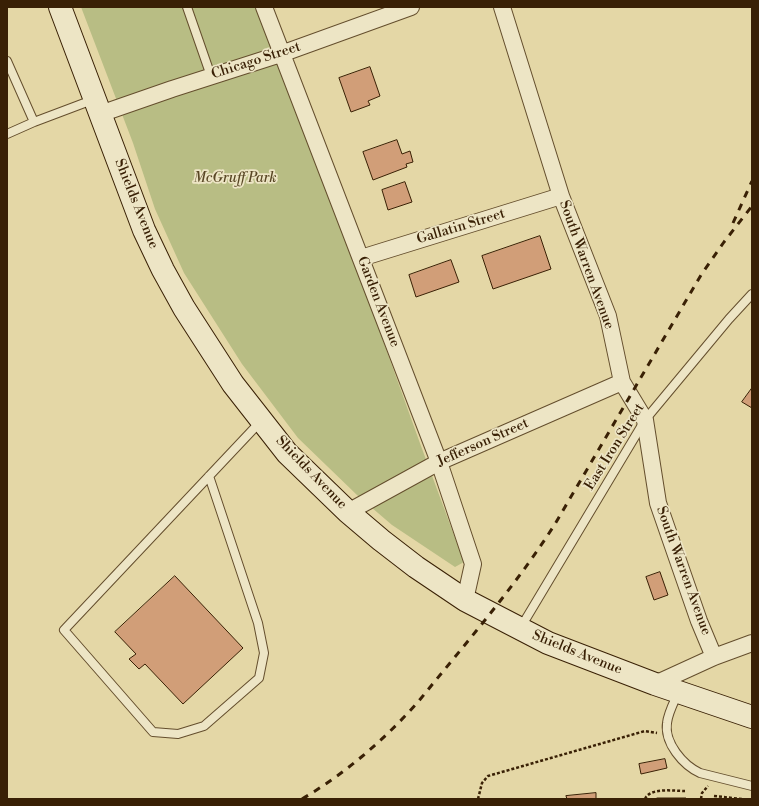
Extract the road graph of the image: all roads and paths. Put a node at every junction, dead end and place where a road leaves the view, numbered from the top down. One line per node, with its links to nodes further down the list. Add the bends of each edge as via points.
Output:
1 (60, 7): 9 (main road, Shields Avenue)
2 (187, 7): 8 (lane)
3 (264, 7): 6 (street, Garden Avenue)
4 (411, 7): 6 (street, Chicago Street)
5 (502, 7): 12 (street, South Warren Avenue)
6 (281, 54): 8 (street, Chicago Street); 13 (street, Garden Avenue)
7 (7, 61): 10 (lane)
8 (211, 76): 9 (street, Chicago Street)
9 (98, 106): 10 (lane); 17 (main road, Shields Avenue, via 144,230 163,270 233,384)
10 (34, 122): 11 (lane)
11 (7, 134)
12 (561, 196): 13 (street, Gallatin Street); 15 (street, South Warren Avenue, via 608,316)
13 (361, 258): 18 (street, Garden Avenue)
14 (752, 294): 16 (lane, East Iron Street)
15 (622, 382): 16 (street, South Warren Avenue); 18 (street, Jefferson Street)
16 (645, 420): 22 (lane, East Iron Street); 24 (street, South Warren Avenue, via 658,503)
17 (262, 421): 19 (lane); 20 (main road, Shields Avenue, via 288,453)
18 (439, 462): 20 (street, Jefferson Street); 21 (street, Garden Avenue, via 473,564)
19 (209, 476): 19 (lane, via 64,630 153,732 178,734 204,726 259,678 264,653 258,623)
20 (348, 512): 21 (main road, Shields Avenue, via 416,568)
21 (465, 600): 22 (main road, Shields Avenue)
22 (520, 629): 25 (main road, Shields Avenue, via 548,643)
23 (752, 643): 24 (street)
24 (714, 657): 25 (street)
25 (655, 684): 26 (main road, Shields Avenue)
26 (678, 692): 27 (main road, Shields Avenue); 28 (lane, via 666,723)
27 (752, 717)
28 (668, 735): 29 (lane, via 681,760 694,770); 32 (path, via 645,731 488,776 482,783)
29 (752, 786)
30 (685, 791): 33 (path, via 654,791 647,794)
31 (714, 796): 34 (path)
32 (478, 799)
33 (645, 799)
34 (742, 799)

